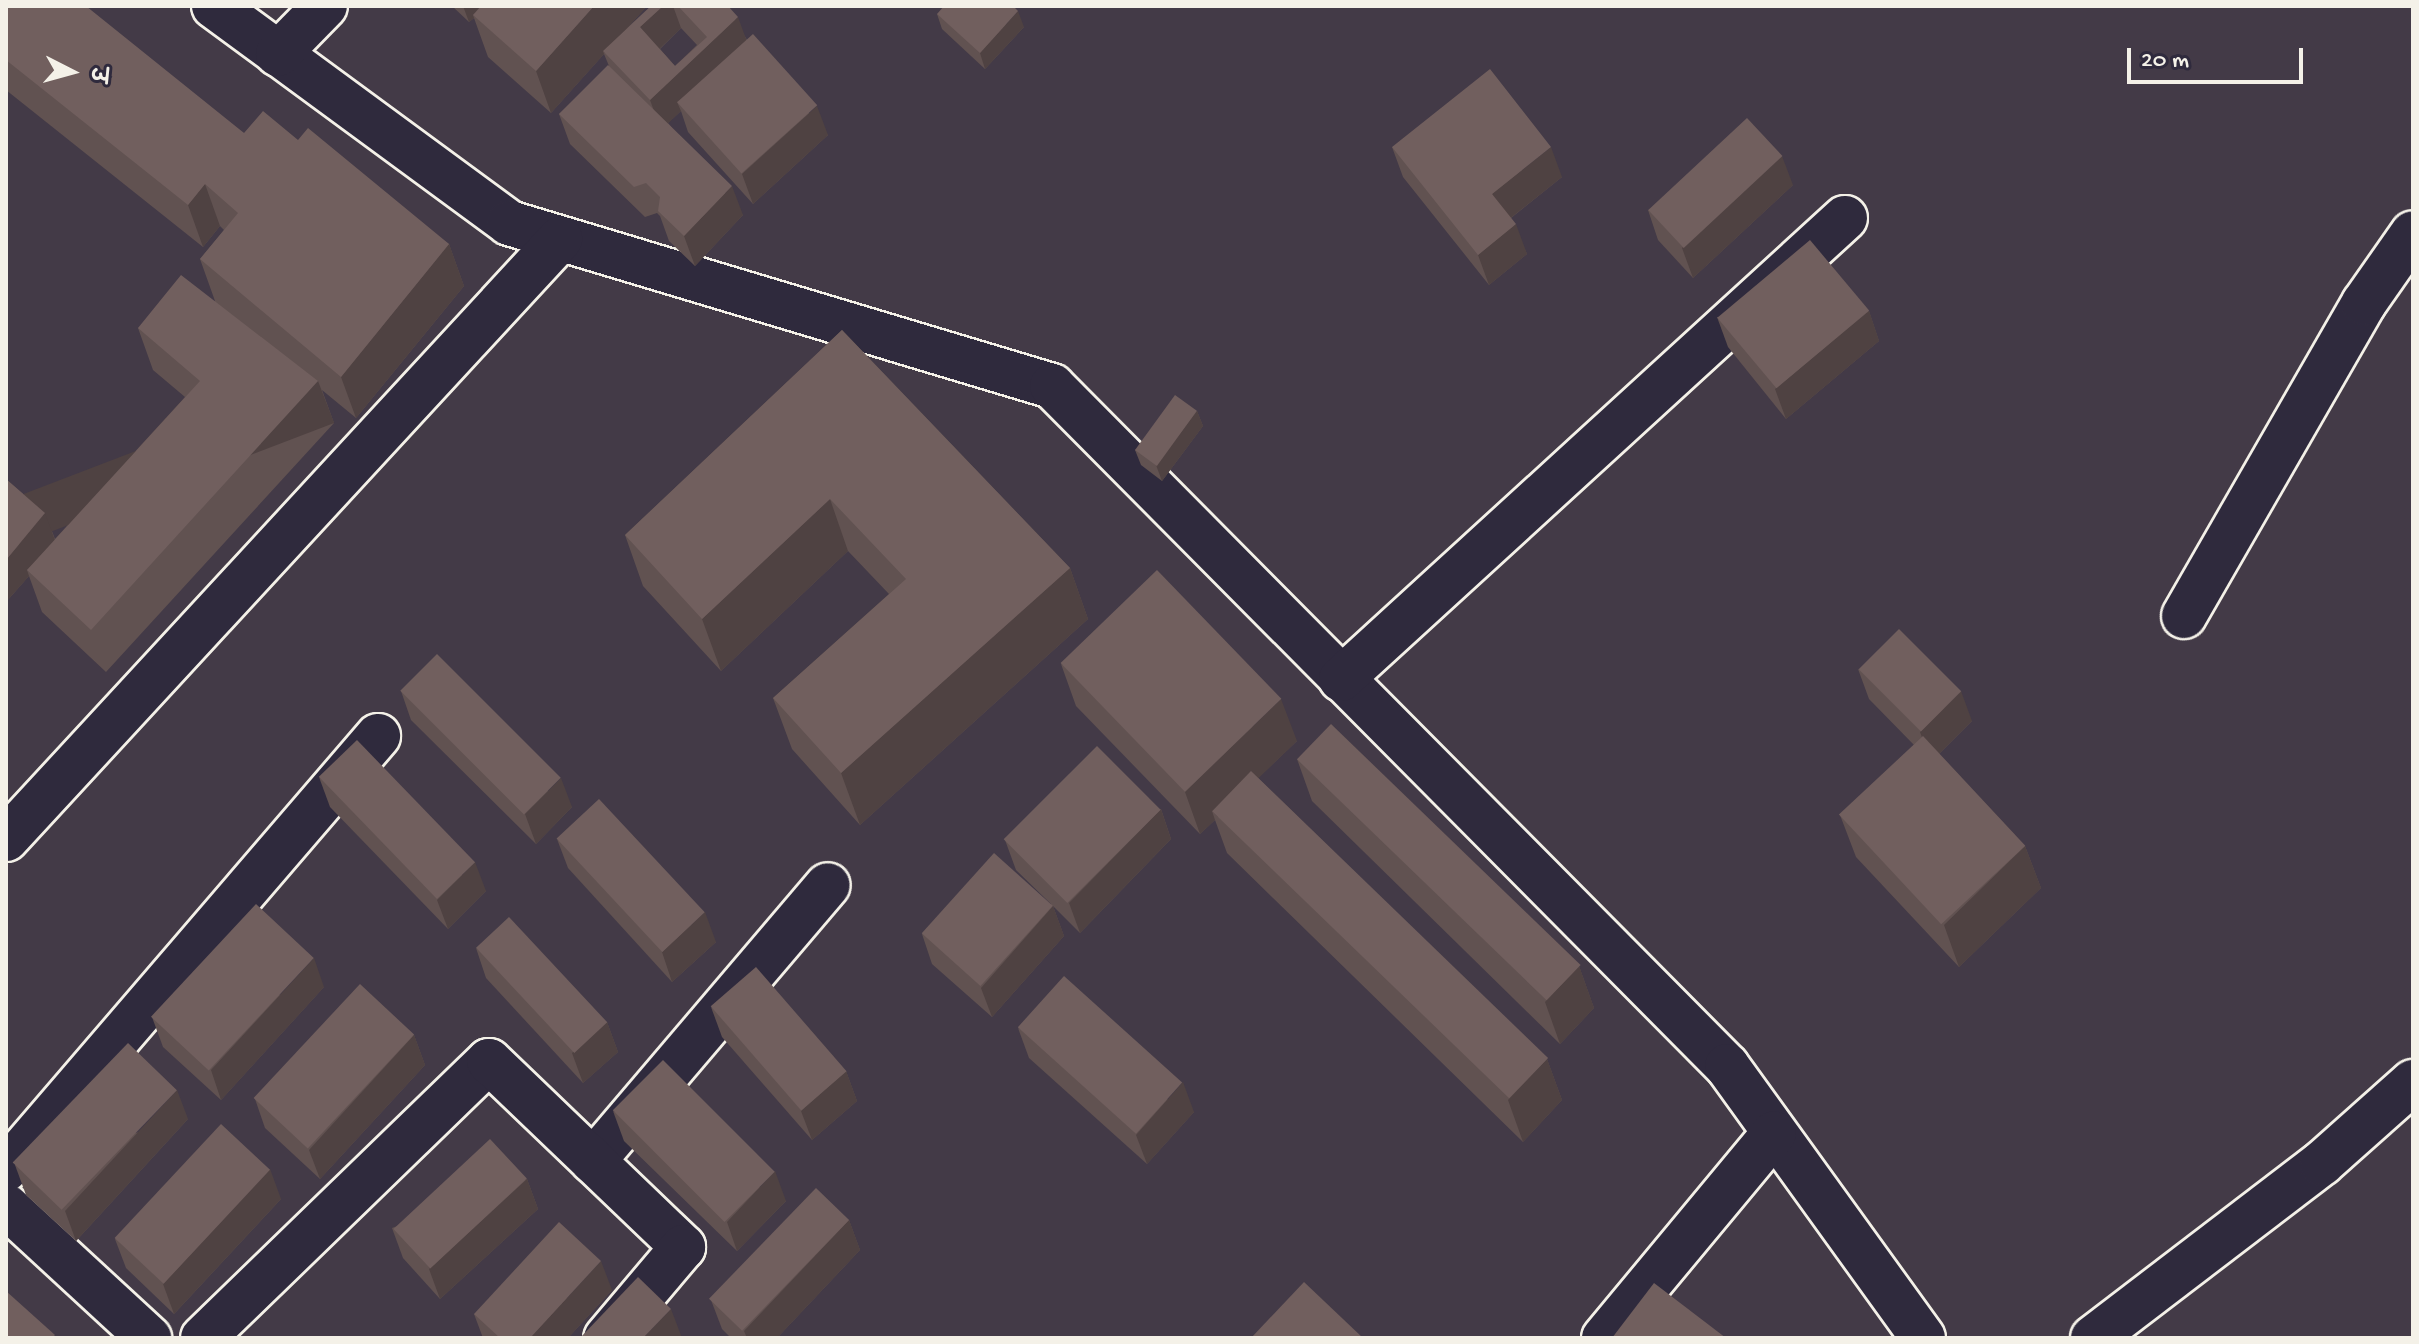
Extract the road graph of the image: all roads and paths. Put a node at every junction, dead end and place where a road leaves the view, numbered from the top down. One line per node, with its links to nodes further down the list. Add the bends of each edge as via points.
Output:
1 (214, 6): 3 (street)
2 (325, 6): 3 (street)
3 (278, 54): 6 (street, via 509,223)
4 (1845, 218): 8 (street)
5 (2413, 233): 7 (street, via 2364,303)
6 (560, 239): 8 (street, via 1052,386); 10 (street)
7 (2184, 616)
8 (1341, 679): 13 (street, via 1727,1066)
9 (378, 736): 15 (street)
10 (6, 839)
11 (828, 885): 14 (street)
12 (2413, 1082): 22 (street, via 2322,1163)
13 (1774, 1133): 20 (street); 21 (street)
14 (593, 1161): 18 (street, via 489,1061); 19 (street, via 683,1247)
15 (6, 1169)
16 (6, 1206): 17 (street)
17 (149, 1338)
18 (203, 1338)
19 (606, 1338)
20 (1604, 1338)
21 (1923, 1338)
22 (2093, 1338)

